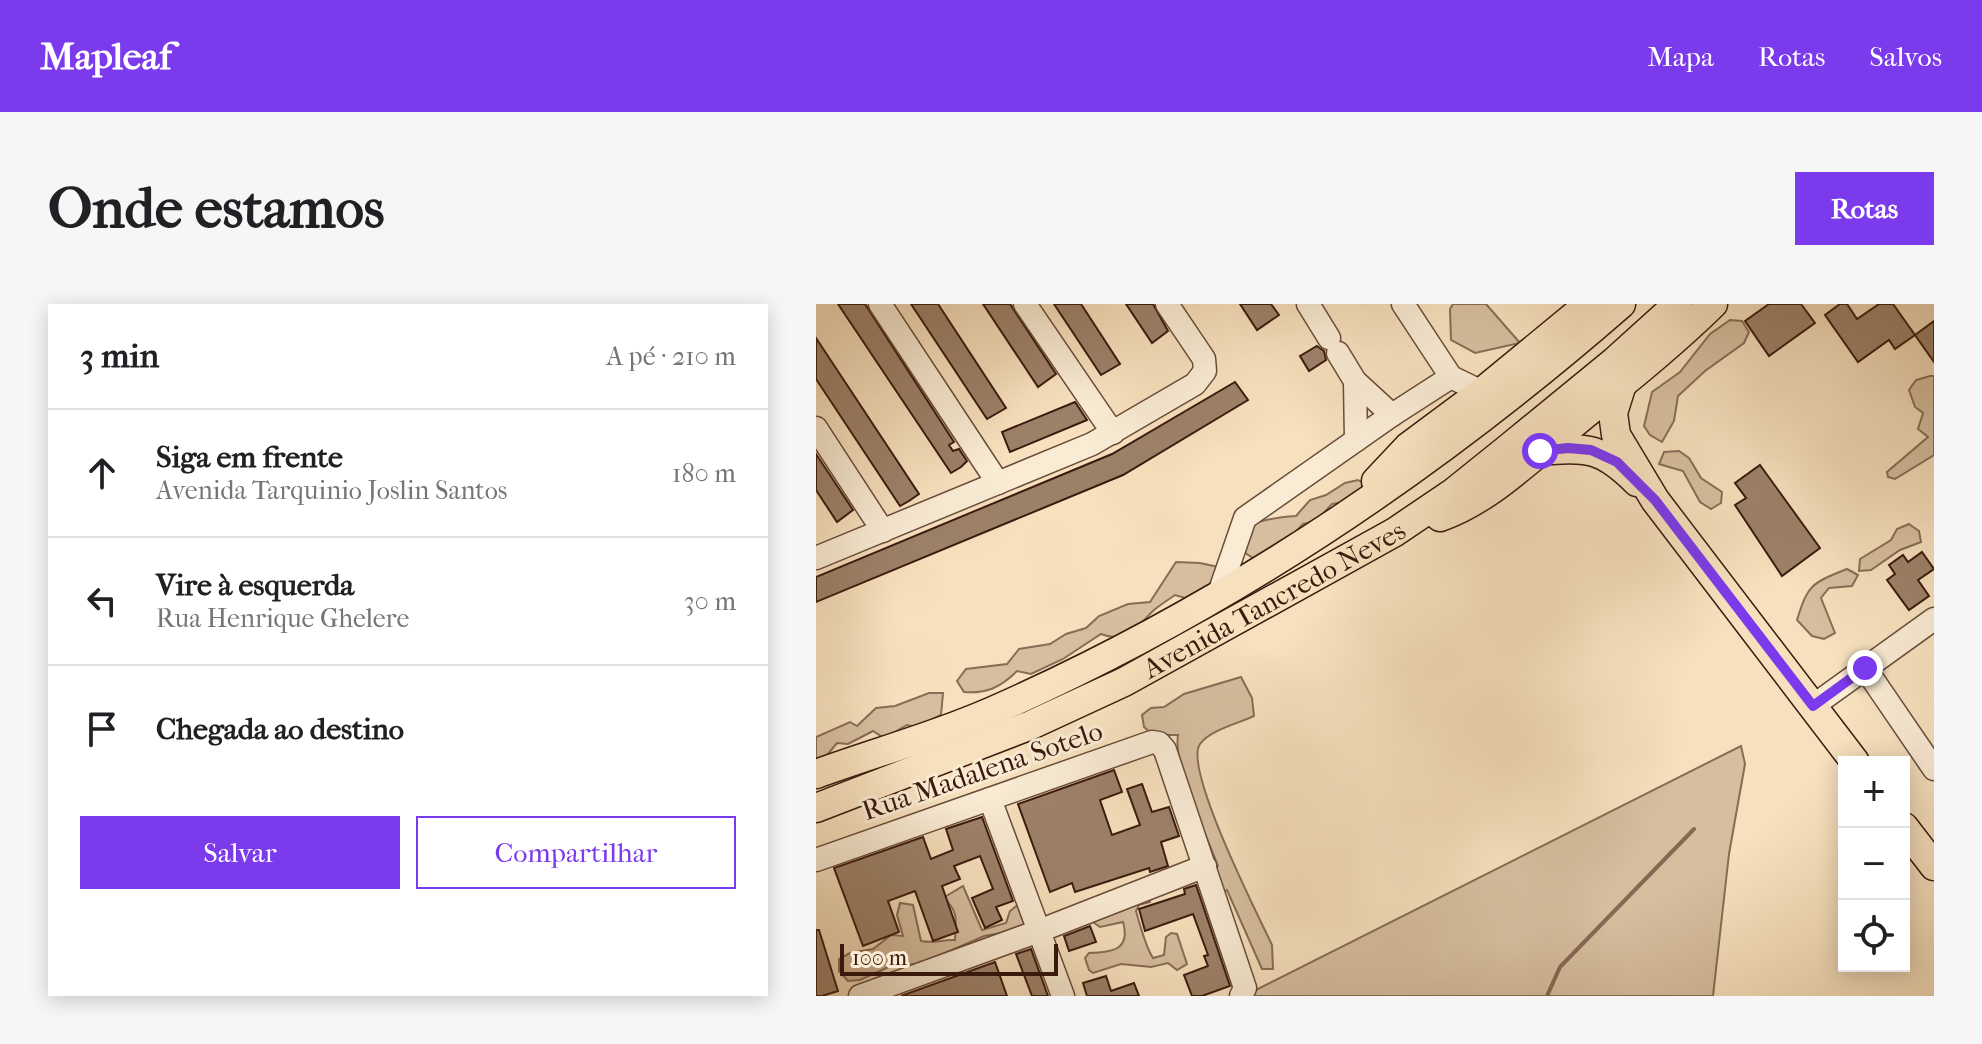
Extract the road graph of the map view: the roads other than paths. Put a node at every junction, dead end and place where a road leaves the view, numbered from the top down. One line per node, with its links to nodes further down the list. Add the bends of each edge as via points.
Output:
1 (880, 304): 21 (street)
2 (1025, 304): 17 (street)
3 (1167, 304): 17 (street, via 1204,359 1205,371 1195,384)
4 (1308, 304): 11 (street)
5 (1403, 304): 10 (street)
6 (1589, 304): 13 (main road)
7 (1621, 304): 20 (main road, Avenida Tancredo Neves)
8 (1678, 304): 22 (main road, Avenida Tancredo Neves)
9 (1713, 304): 12 (main road)
10 (1451, 377): 13 (street); 14 (street)
11 (1355, 381): 14 (street); 18 (street)
12 (1622, 384): 19 (main road); 23 (main road, via 1613,413 1616,435)
13 (1482, 392): 15 (main road)
14 (1392, 415): 18 (street)
15 (1451, 416): 20 (main road); 24 (main road, via 1379,475)
16 (816, 428): 25 (street)
17 (1113, 433): 21 (street)
18 (1356, 440): 27 (street, via 1245,518)
19 (1540, 451): 22 (main road); 23 (main road, via 1591,450 1617,462)
20 (1427, 459): 22 (main road, via 1441,479); 24 (main road, Avenida Tancredo Neves)
21 (998, 483): 25 (street)
22 (1466, 495): 35 (main road, Avenida Tancredo Neves, via 1124,682 1031,725)
23 (1655, 500): 30 (main road)
24 (1362, 507): 27 (main road, Avenida Tancredo Neves)
25 (883, 531): 26 (street)
26 (816, 558)
27 (1217, 599): 33 (main road, Avenida Tancredo Neves, via 1002,707)
28 (1934, 619): 29 (street)
29 (1865, 668): 30 (street); 32 (street)
30 (1813, 706): 31 (main road)
31 (1850, 756)
32 (1934, 769)
33 (816, 774)
34 (990, 799): 37 (street, Rua Madalena Sotelo); 38 (street, Rua Madalena Sotelo, via 1159,743); 40 (street)
35 (816, 808)
36 (1905, 828): 39 (main road)
37 (816, 860)
38 (1205, 866): 40 (street); 41 (street)
39 (1934, 866)
40 (1039, 931): 42 (street); 43 (street)
41 (1243, 992)
42 (860, 996)
43 (1063, 996)

